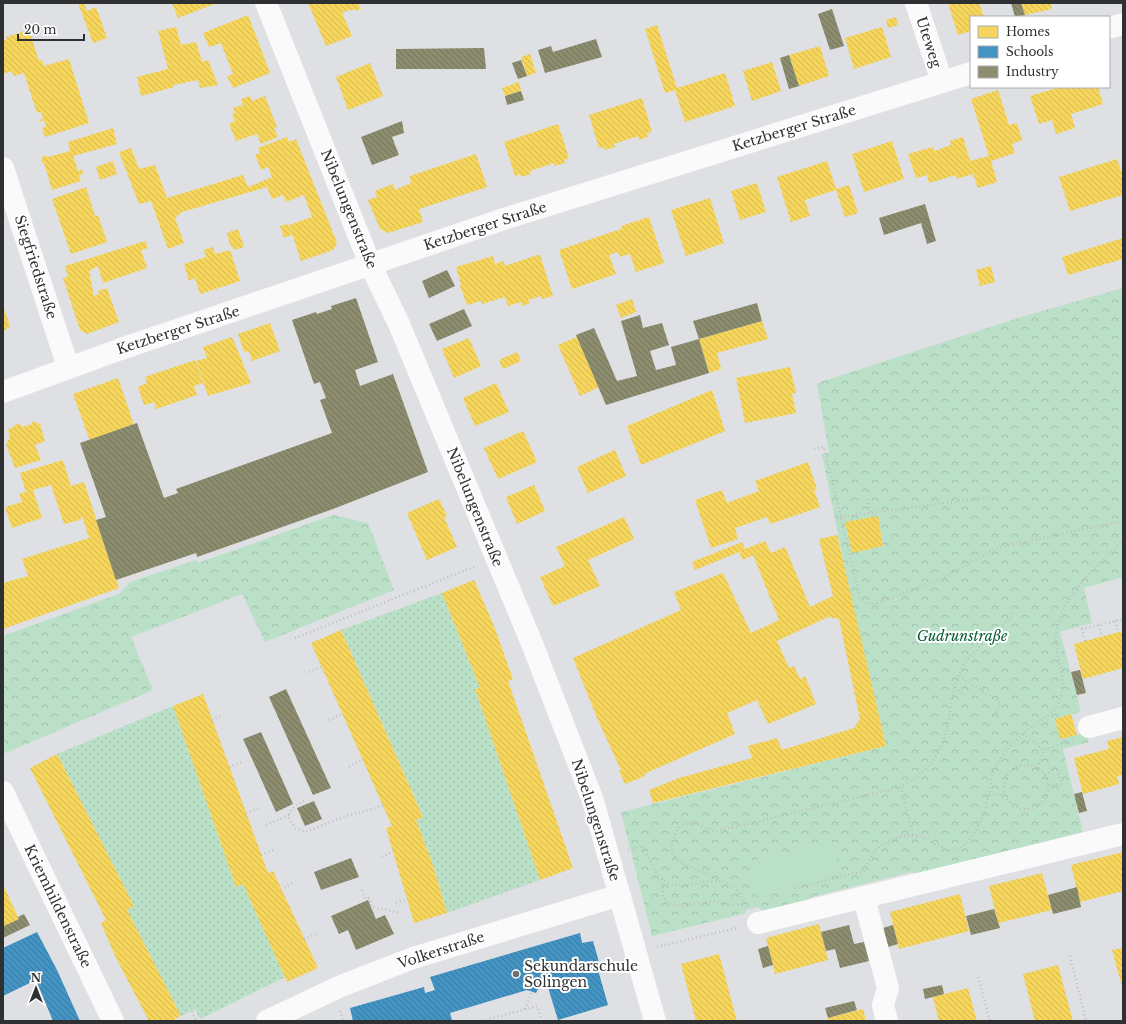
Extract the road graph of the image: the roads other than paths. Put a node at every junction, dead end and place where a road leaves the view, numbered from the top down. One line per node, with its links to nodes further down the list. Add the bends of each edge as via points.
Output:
1 (266, 3): 8 (street, Nibelungenstraße)
2 (916, 3): 6 (street, Uteweg)
3 (1123, 24): 4 (street)
4 (1110, 28)
5 (970, 73): 6 (street, Ketzberger Straße)
6 (942, 82): 8 (street, Ketzberger Straße, via 596,189)
7 (3, 168): 9 (street, Siegfriedstraße)
8 (370, 264): 9 (street, Ketzberger Straße); 15 (street, Nibelungenstraße, via 399,324 533,646 593,801)
9 (68, 367): 10 (street, Ketzberger Straße)
10 (3, 392)
11 (1123, 718): 12 (street)
12 (1089, 727)
13 (3, 792): 18 (street, Kriemhildenstraße)
14 (1123, 834): 16 (street)
15 (620, 895): 19 (street, Volkerstraße, via 414,958 341,986); 20 (street, Nibelungenstraße)
16 (864, 898): 17 (street); 21 (street, via 888,988 883,1004)
17 (758, 923)
18 (113, 1021)
19 (267, 1021)
20 (655, 1021)
21 (887, 1021)

